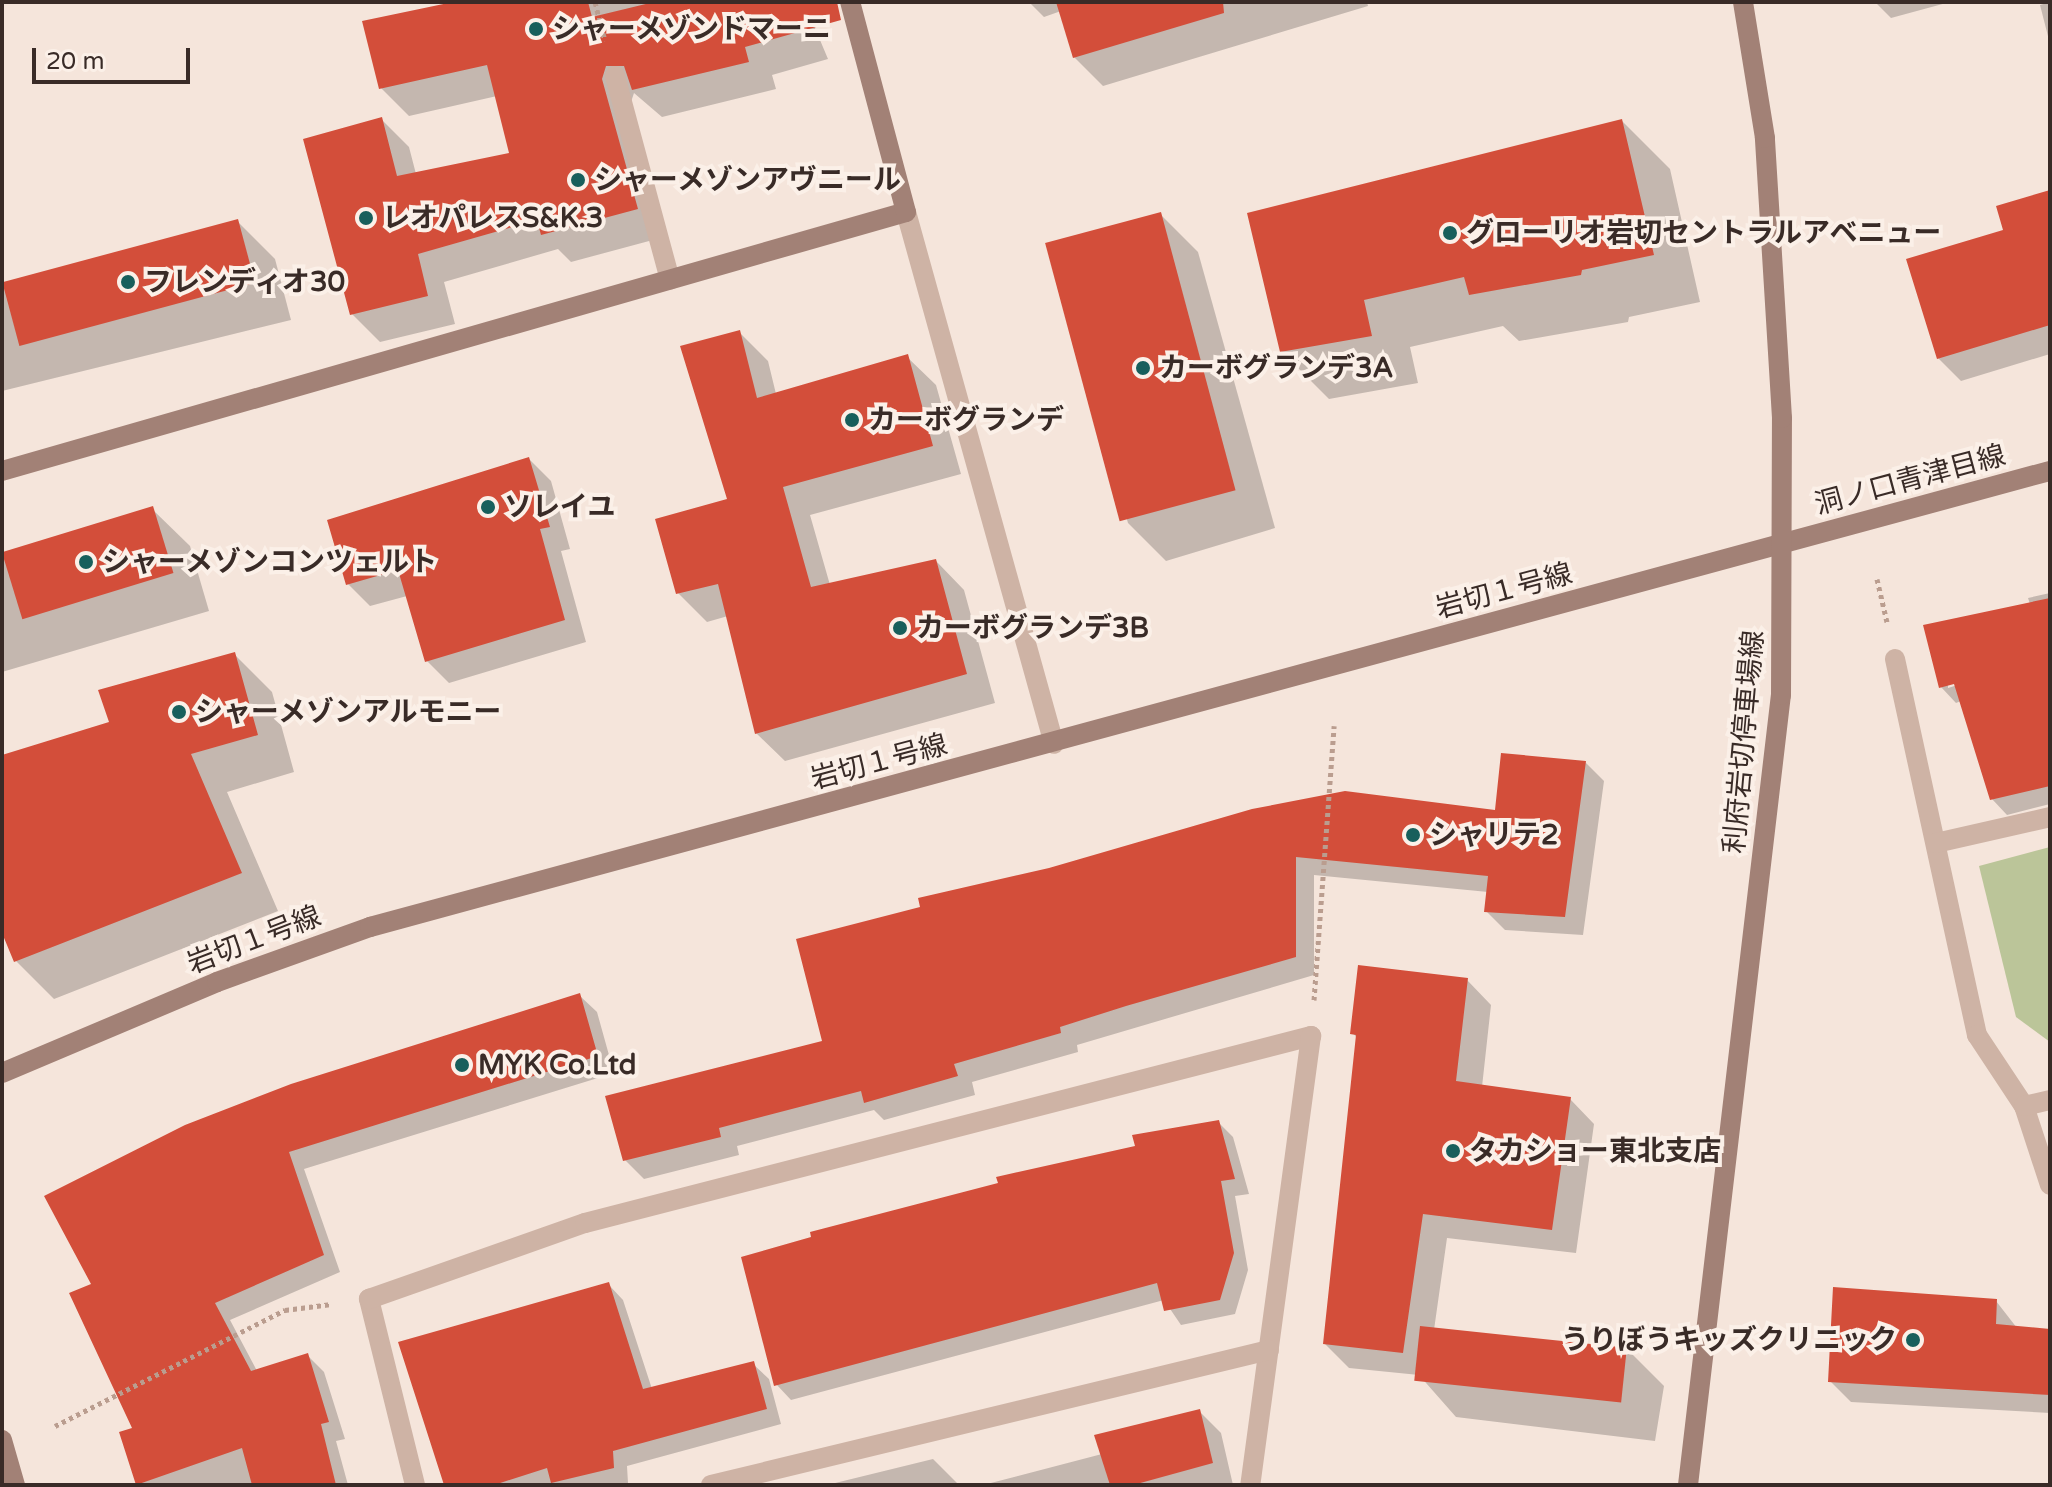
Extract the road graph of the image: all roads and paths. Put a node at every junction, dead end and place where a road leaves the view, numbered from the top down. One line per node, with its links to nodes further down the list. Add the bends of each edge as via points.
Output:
1 (850, 2): 4 (street)
2 (1743, 2): 8 (street, 利府岩切停車場線, via 1765,138)
3 (615, 76): 5 (street)
4 (906, 212): 5 (street); 12 (street)
5 (670, 280): 6 (street)
6 (2, 471)
7 (2050, 471): 8 (street, 洞ノ口青津目線)
8 (1784, 543): 12 (street, 岩切１号線); 28 (street, 利府岩切停車場線, via 1781,695)
9 (1877, 579): 10 (path)
10 (1895, 659): 14 (street)
11 (1334, 726): 15 (path)
12 (1054, 744): 16 (street, 岩切１号線, via 370,927 217,982)
13 (2050, 817): 14 (street)
14 (1936, 843): 18 (street, via 1977,1035)
15 (1311, 1036): 20 (street, via 585,1223); 21 (street)
16 (2, 1073)
17 (2050, 1100): 18 (street)
18 (2024, 1106): 19 (street)
19 (2050, 1185)
20 (369, 1299): 22 (path, via 285,1310); 25 (street)
21 (1269, 1350): 26 (street); 27 (street)
22 (55, 1426)
23 (2, 1440): 24 (street)
24 (15, 1485)
25 (415, 1485)
26 (711, 1485)
27 (1250, 1485)
28 (1688, 1485)

